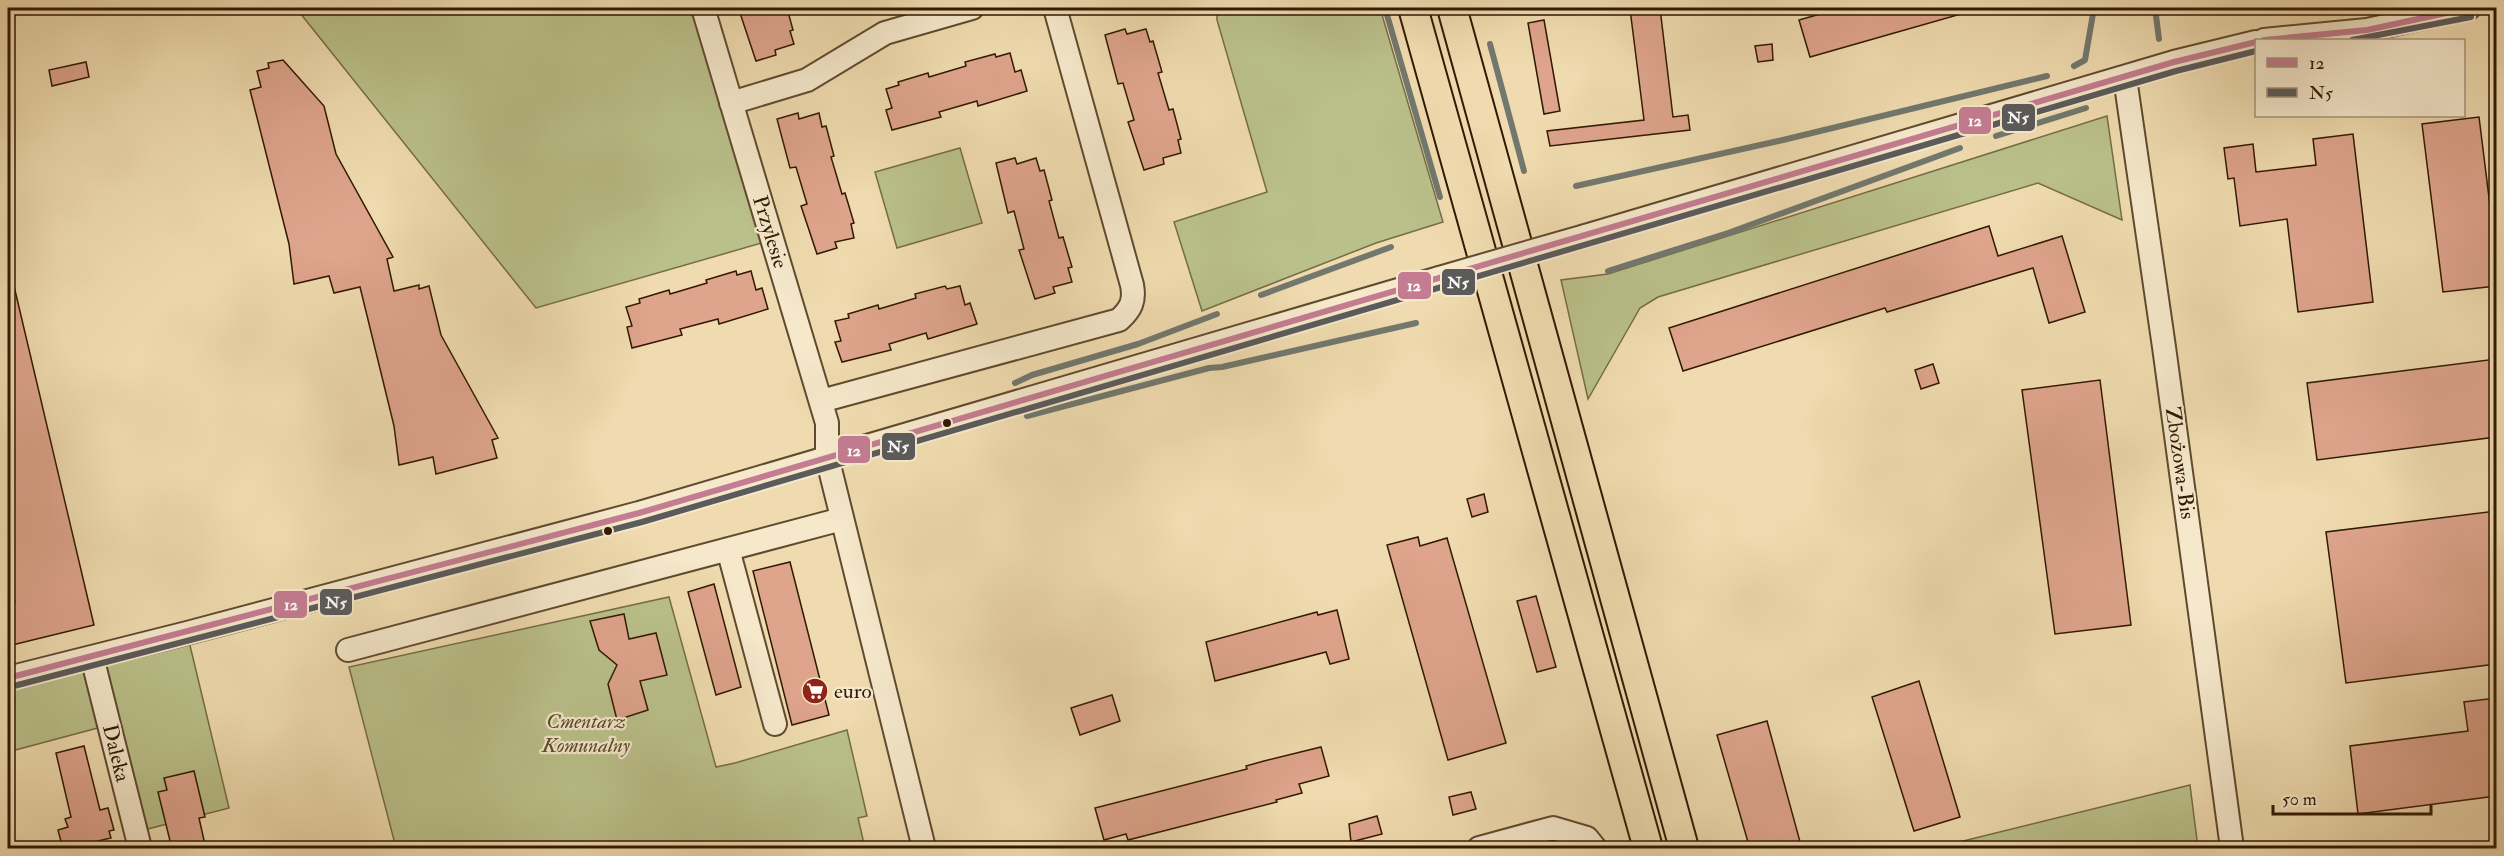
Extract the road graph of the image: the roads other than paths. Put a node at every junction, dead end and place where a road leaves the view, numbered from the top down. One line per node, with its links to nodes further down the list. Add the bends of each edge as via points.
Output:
1 (703, 8): 10 (street, Przylesie)
2 (972, 8): 10 (street, via 885,33 807,80)
3 (1055, 8): 11 (street, via 1132,285 1128,312 1119,320)
4 (1413, 8): 23 (main road)
5 (1452, 8): 24 (main road)
6 (2469, 8): 7 (street, via 2367,30)
7 (2274, 39)
8 (2255, 42): 9 (street)
9 (2125, 78): 12 (street, bridge); 25 (street, Zbożowa-Bis)
10 (731, 104): 11 (street, Przylesie)
11 (821, 401): 12 (street, Przylesie, via 827,423)
12 (827, 457): 13 (street, Przylesie); 16 (street, via 639,513)
13 (842, 519): 14 (street); 20 (street, Przylesie)
14 (729, 549): 15 (street); 18 (street)
15 (348, 650)
16 (92, 657): 17 (street); 19 (street, Daleka)
17 (8, 678)
18 (775, 724)
19 (140, 849)
20 (924, 849)
21 (1479, 849): 22 (street, via 1553,828 1587,838)
22 (1595, 849)
23 (1648, 849)
24 (1684, 849)
25 (2232, 849)

